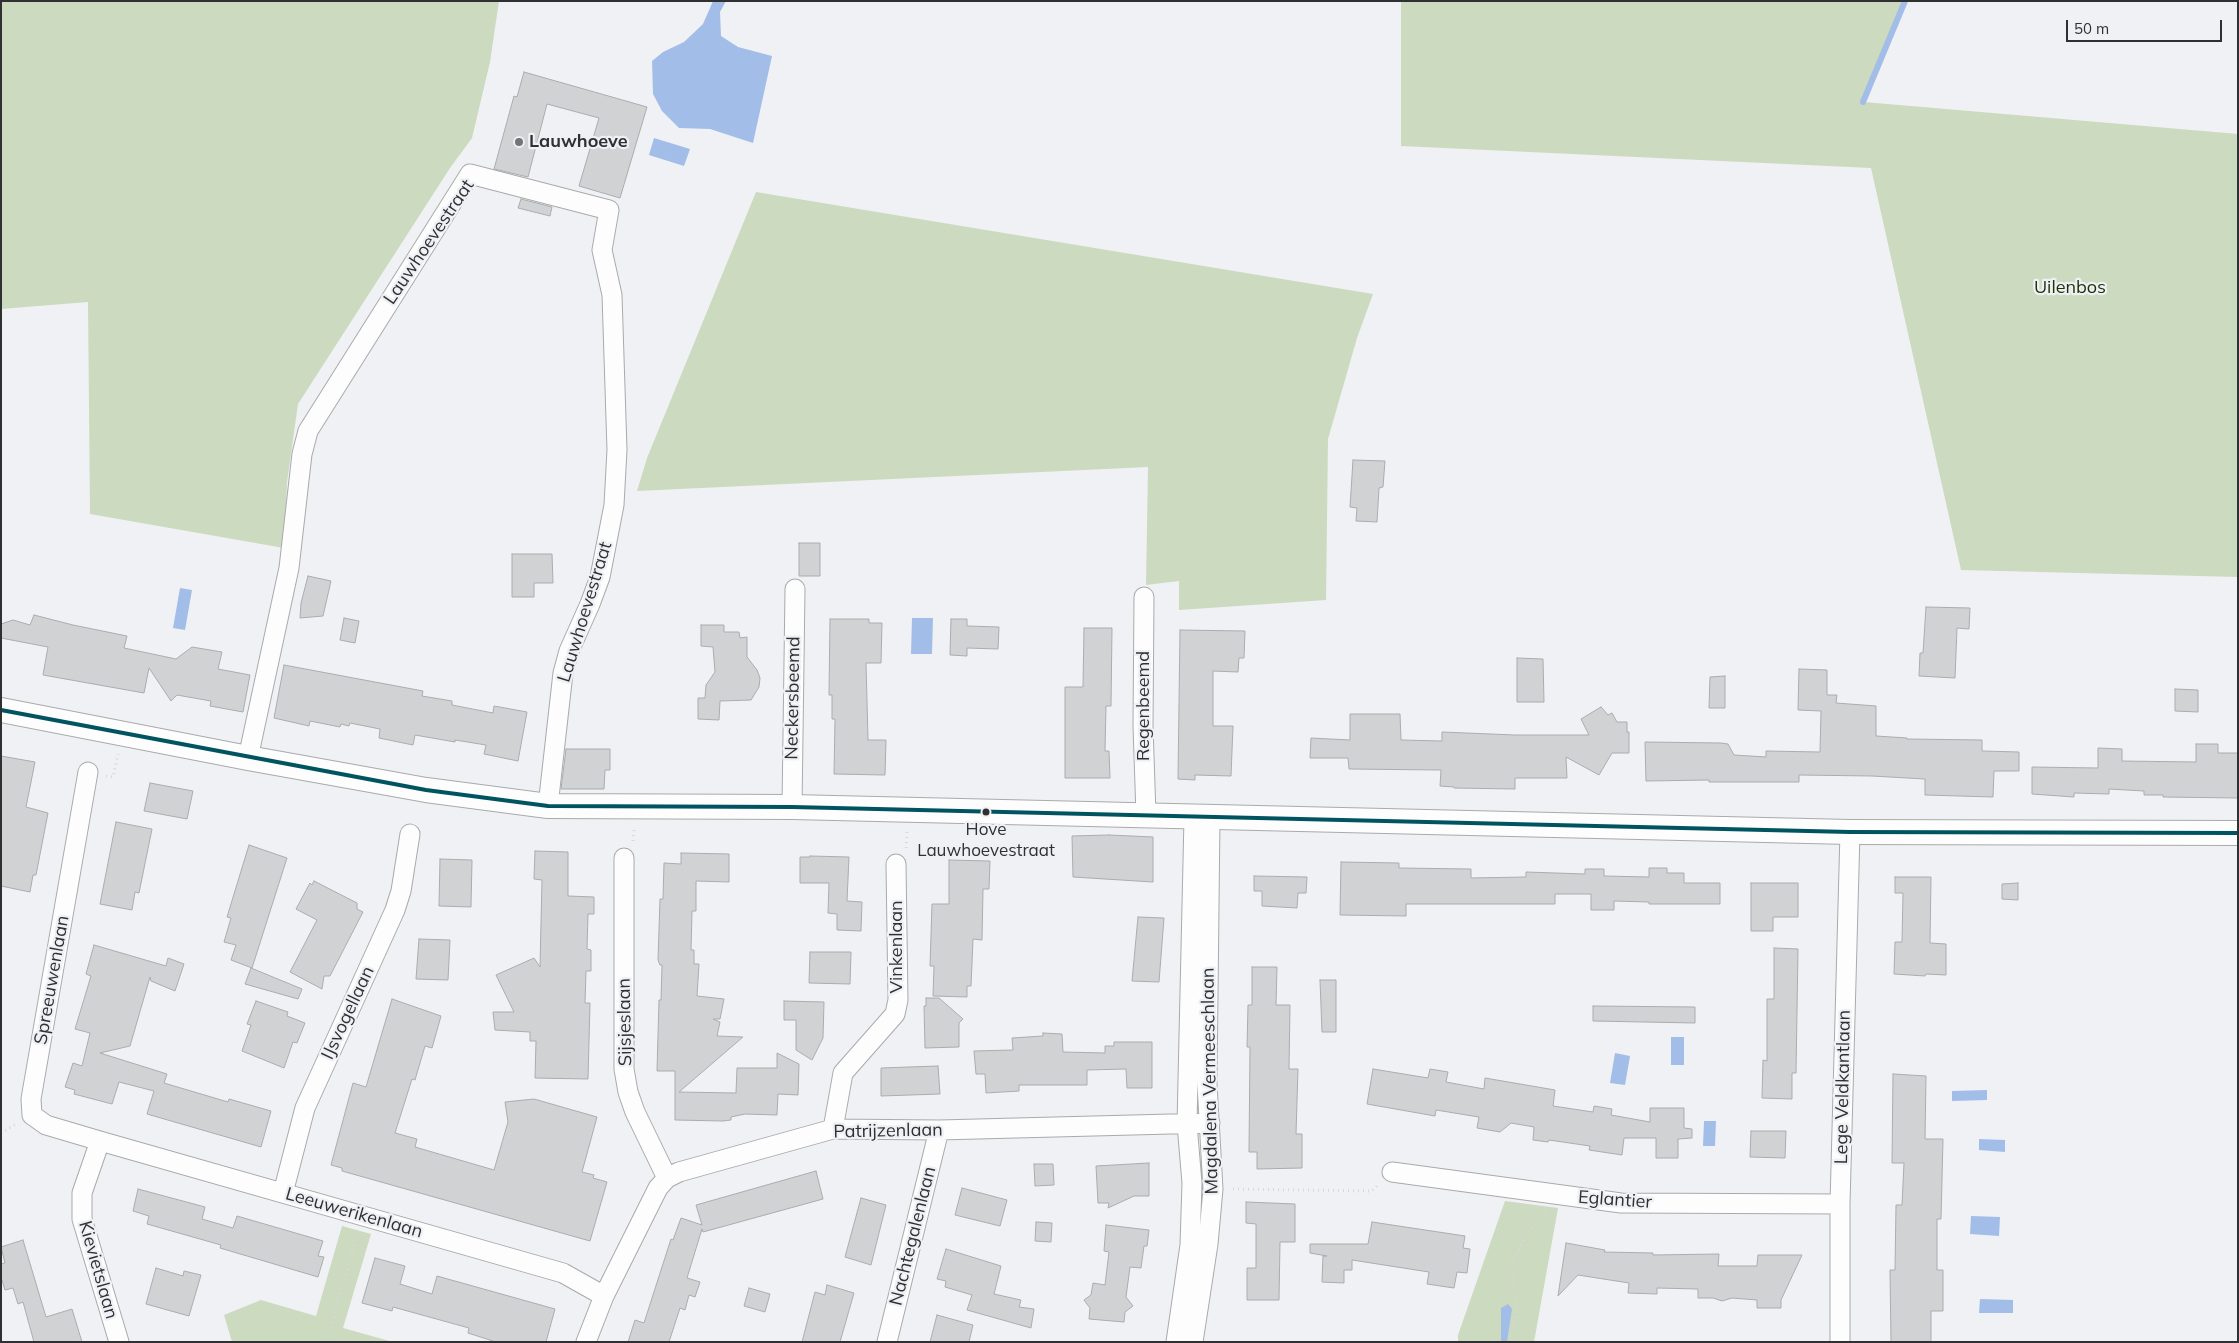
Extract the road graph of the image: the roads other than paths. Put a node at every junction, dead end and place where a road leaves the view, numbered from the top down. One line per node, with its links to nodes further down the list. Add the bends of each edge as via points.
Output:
1 (795, 589): 7 (street, Neckersbeemd)
2 (1144, 598): 8 (street, Regenbeemd)
3 (1, 710): 4 (street)
4 (248, 758): 6 (street, via 426,790); 6 (street, Lauwhoevestraat, via 289,568 302,454 308,430 470,174 609,210 602,250 612,295 617,450 614,505 600,577 563,673)
5 (88, 772): 19 (street, Spreeuwenlaan, via 31,1099 32,1115 46,1124)
6 (548, 806): 7 (street)
7 (792, 807): 8 (street)
8 (1146, 815): 9 (street)
9 (1202, 818): 10 (street); 15 (street, Magdalena Vermeeschlaan); 16 (street, Magdalena Vermeeschlaan)
10 (1850, 832): 12 (street); 23 (street, Lege Veldkantlaan)
11 (410, 834): 22 (street, IJsvogellaan, via 395,910 305,1108)
12 (2238, 834)
13 (624, 858): 21 (street, Sijsjeslaan, via 624,1069 635,1112)
14 (896, 864): 17 (street, Vinkenlaan, via 898,1000 895,1014 842,1072)
15 (1210, 1123): 16 (street, Patrijzenlaan); 29 (street, Magdalena Vermeeschlaan, via 1213,1188 1208,1244)
16 (1187, 1124): 18 (street, Patrijzenlaan); 28 (street, Magdalena Vermeeschlaan, via 1192,1183 1190,1245)
17 (833, 1129): 18 (street, Patrijzenlaan); 21 (street, Patrijzenlaan, via 678,1172)
18 (939, 1130): 27 (street, Nachtegalenlaan)
19 (100, 1141): 22 (street, Leeuwerikenlaan); 25 (street, Kievietslaan, via 82,1193 82,1219)
20 (1392, 1172): 23 (street, Eglantier, via 1621,1203)
21 (667, 1178): 24 (street, via 658,1188)
22 (284, 1193): 24 (street, Leeuwerikenlaan, via 563,1273)
23 (1840, 1204): 30 (street, Lege Veldkantlaan)
24 (604, 1296): 26 (street)
25 (119, 1342)
26 (586, 1342)
27 (887, 1342)
28 (1176, 1342)
29 (1192, 1342)
30 (1840, 1342)

